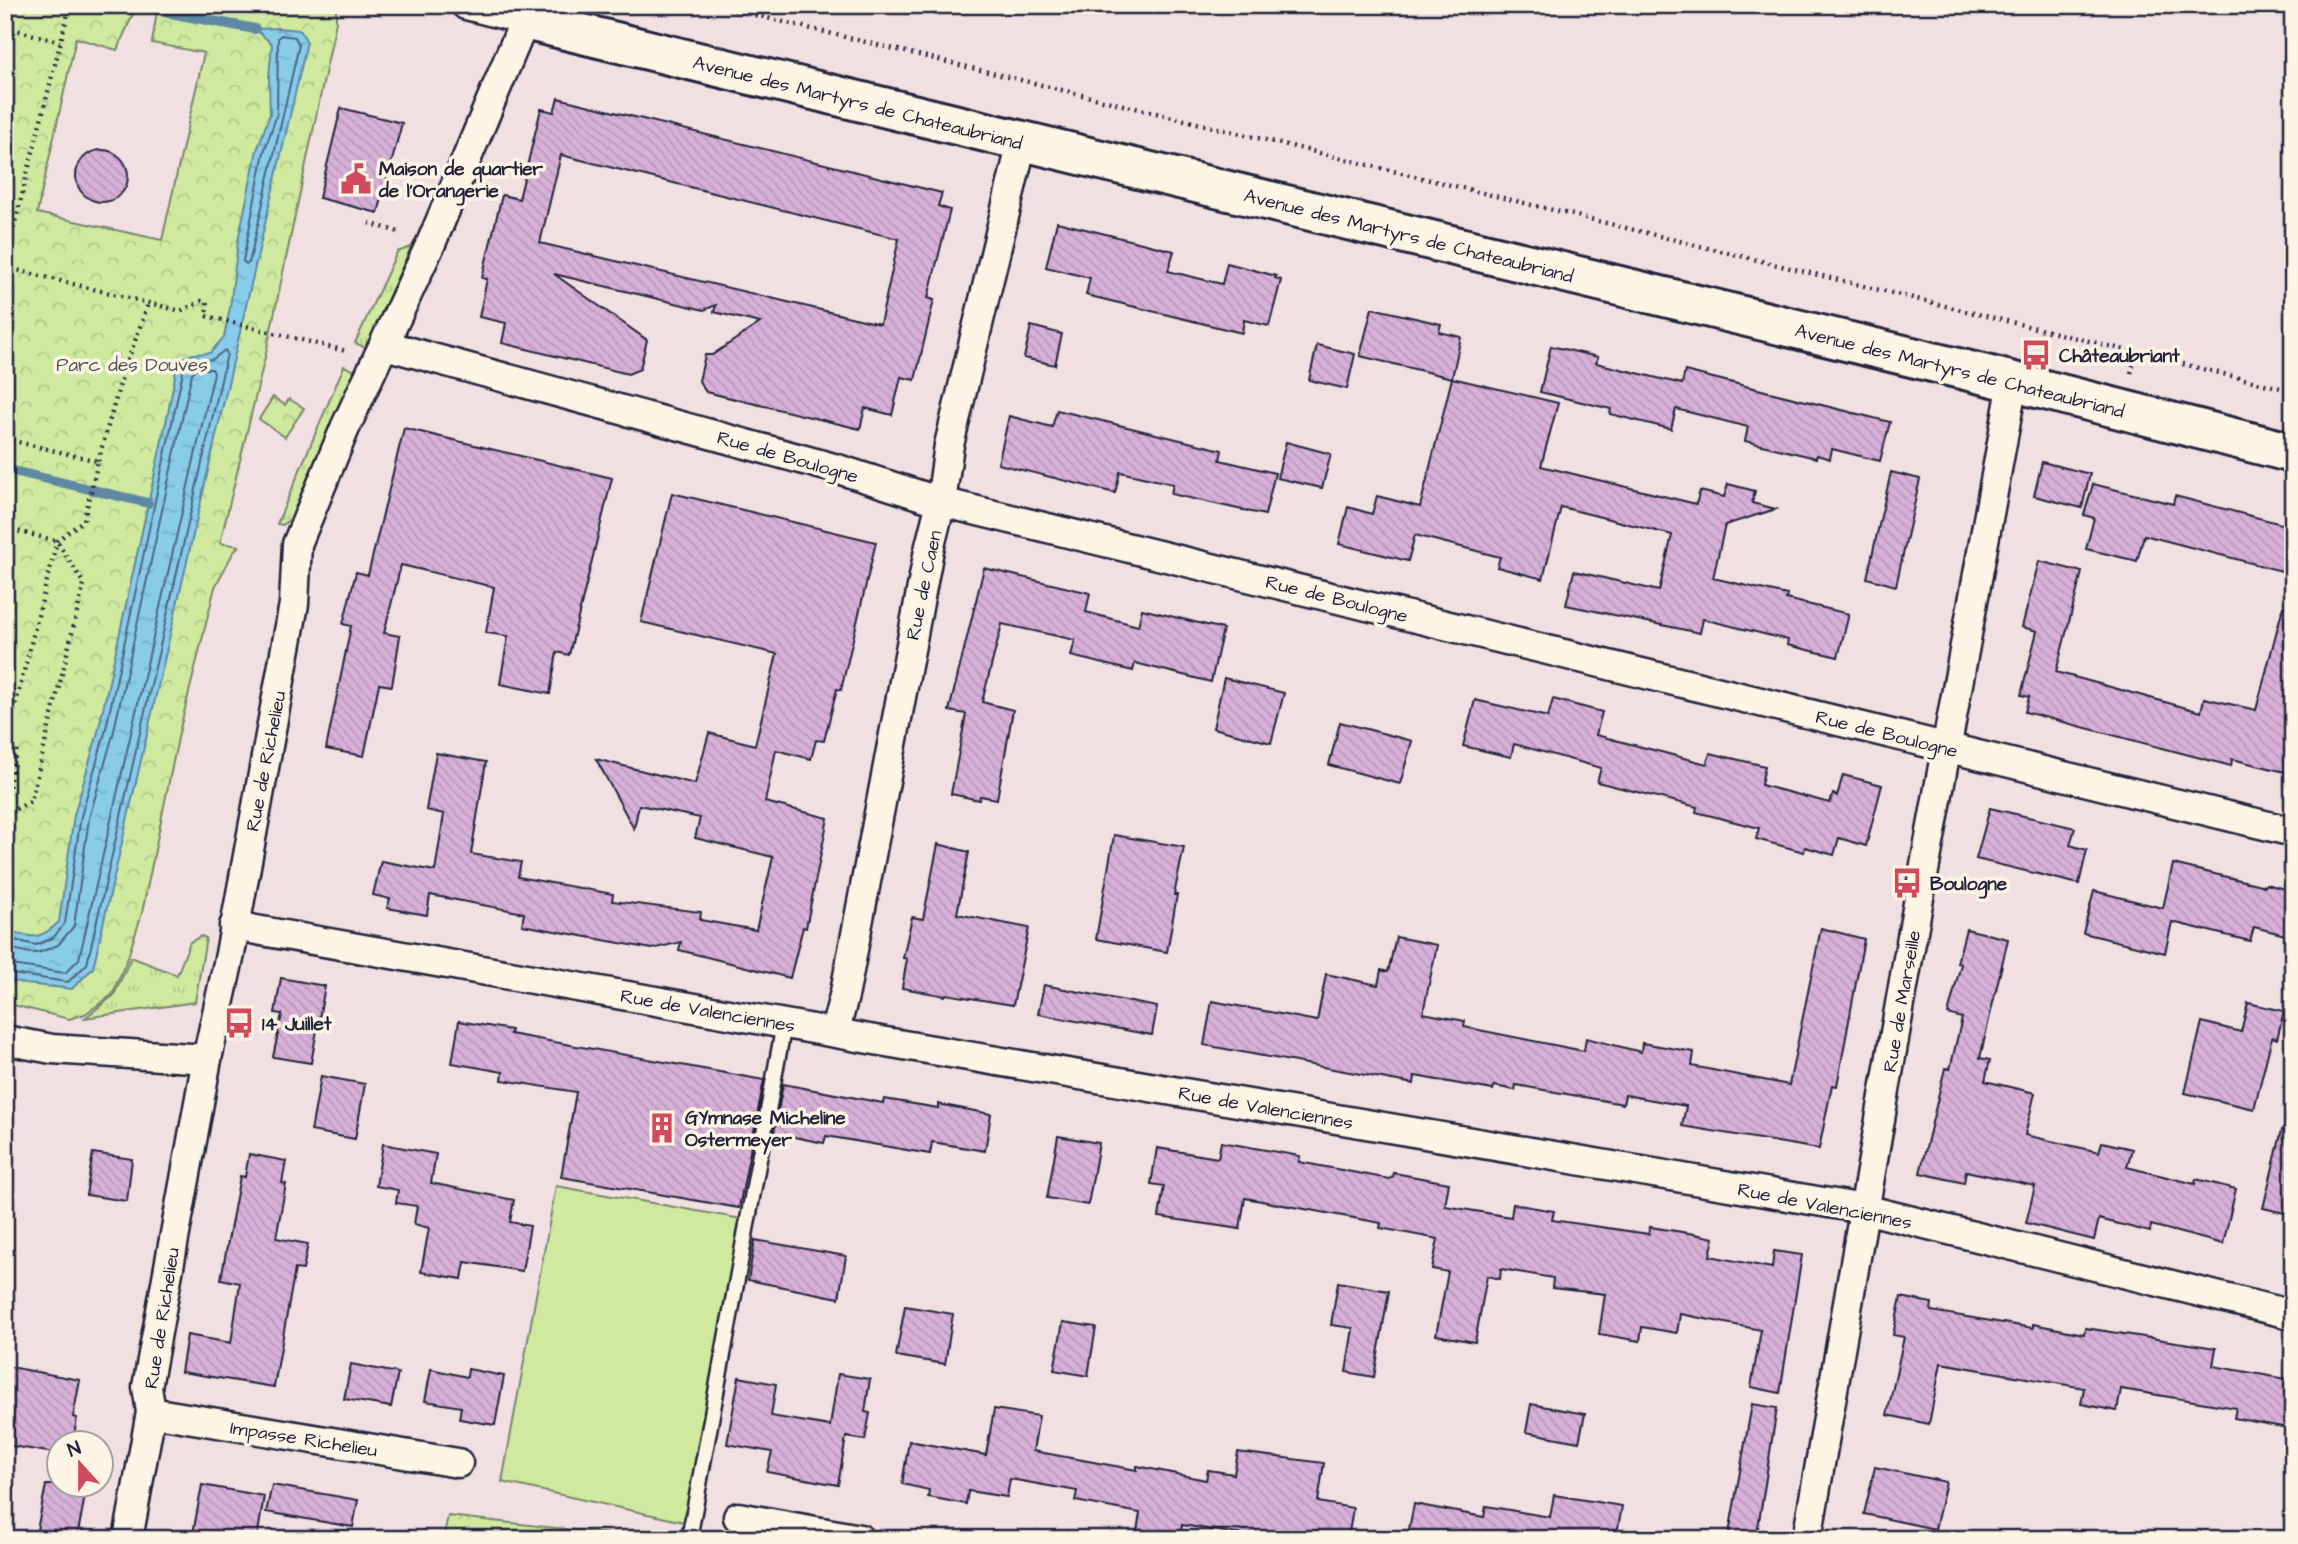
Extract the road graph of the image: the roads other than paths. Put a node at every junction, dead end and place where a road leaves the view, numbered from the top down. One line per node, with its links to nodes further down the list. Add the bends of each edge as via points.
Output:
1 (466, 5): 2 (street)
2 (525, 20): 3 (street, Avenue des Martyrs de Chateaubriand); 4 (street, Rue de Richelieu)
3 (1022, 142): 5 (street, Avenue des Martyrs de Chateaubriand); 7 (street, Rue de Caen, via 949,444)
4 (385, 345): 7 (street, Rue de Boulogne, via 841,470); 10 (street, Rue de Richelieu, via 297,544 294,604)
5 (2013, 382): 6 (street, Avenue des Martyrs de Chateaubriand); 8 (street, Rue de Marseille)
6 (2293, 453)
7 (941, 502): 8 (street, Rue de Boulogne); 12 (street, Rue de Caen)
8 (1946, 747): 9 (street, Rue de Boulogne); 15 (street, Rue de Marseille)
9 (2293, 832)
10 (234, 926): 11 (street, Rue de Valenciennes); 14 (street, Rue de Richelieu)
11 (784, 1024): 12 (street, Rue de Valenciennes); 21 (lane)
12 (835, 1031): 15 (street, Rue de Valenciennes)
13 (5, 1040): 14 (street, via 52,1049)
14 (207, 1059): 17 (street, Rue de Richelieu, via 147,1387)
15 (1864, 1209): 16 (street, Rue de Valenciennes); 23 (street, Rue de Marseille)
16 (2293, 1315)
17 (151, 1412): 18 (street, Impasse Richelieu); 20 (street, Rue de Richelieu)
18 (458, 1463)
19 (738, 1517): 22 (street)
20 (128, 1539)
21 (689, 1539)
22 (860, 1539)
23 (1807, 1539)

